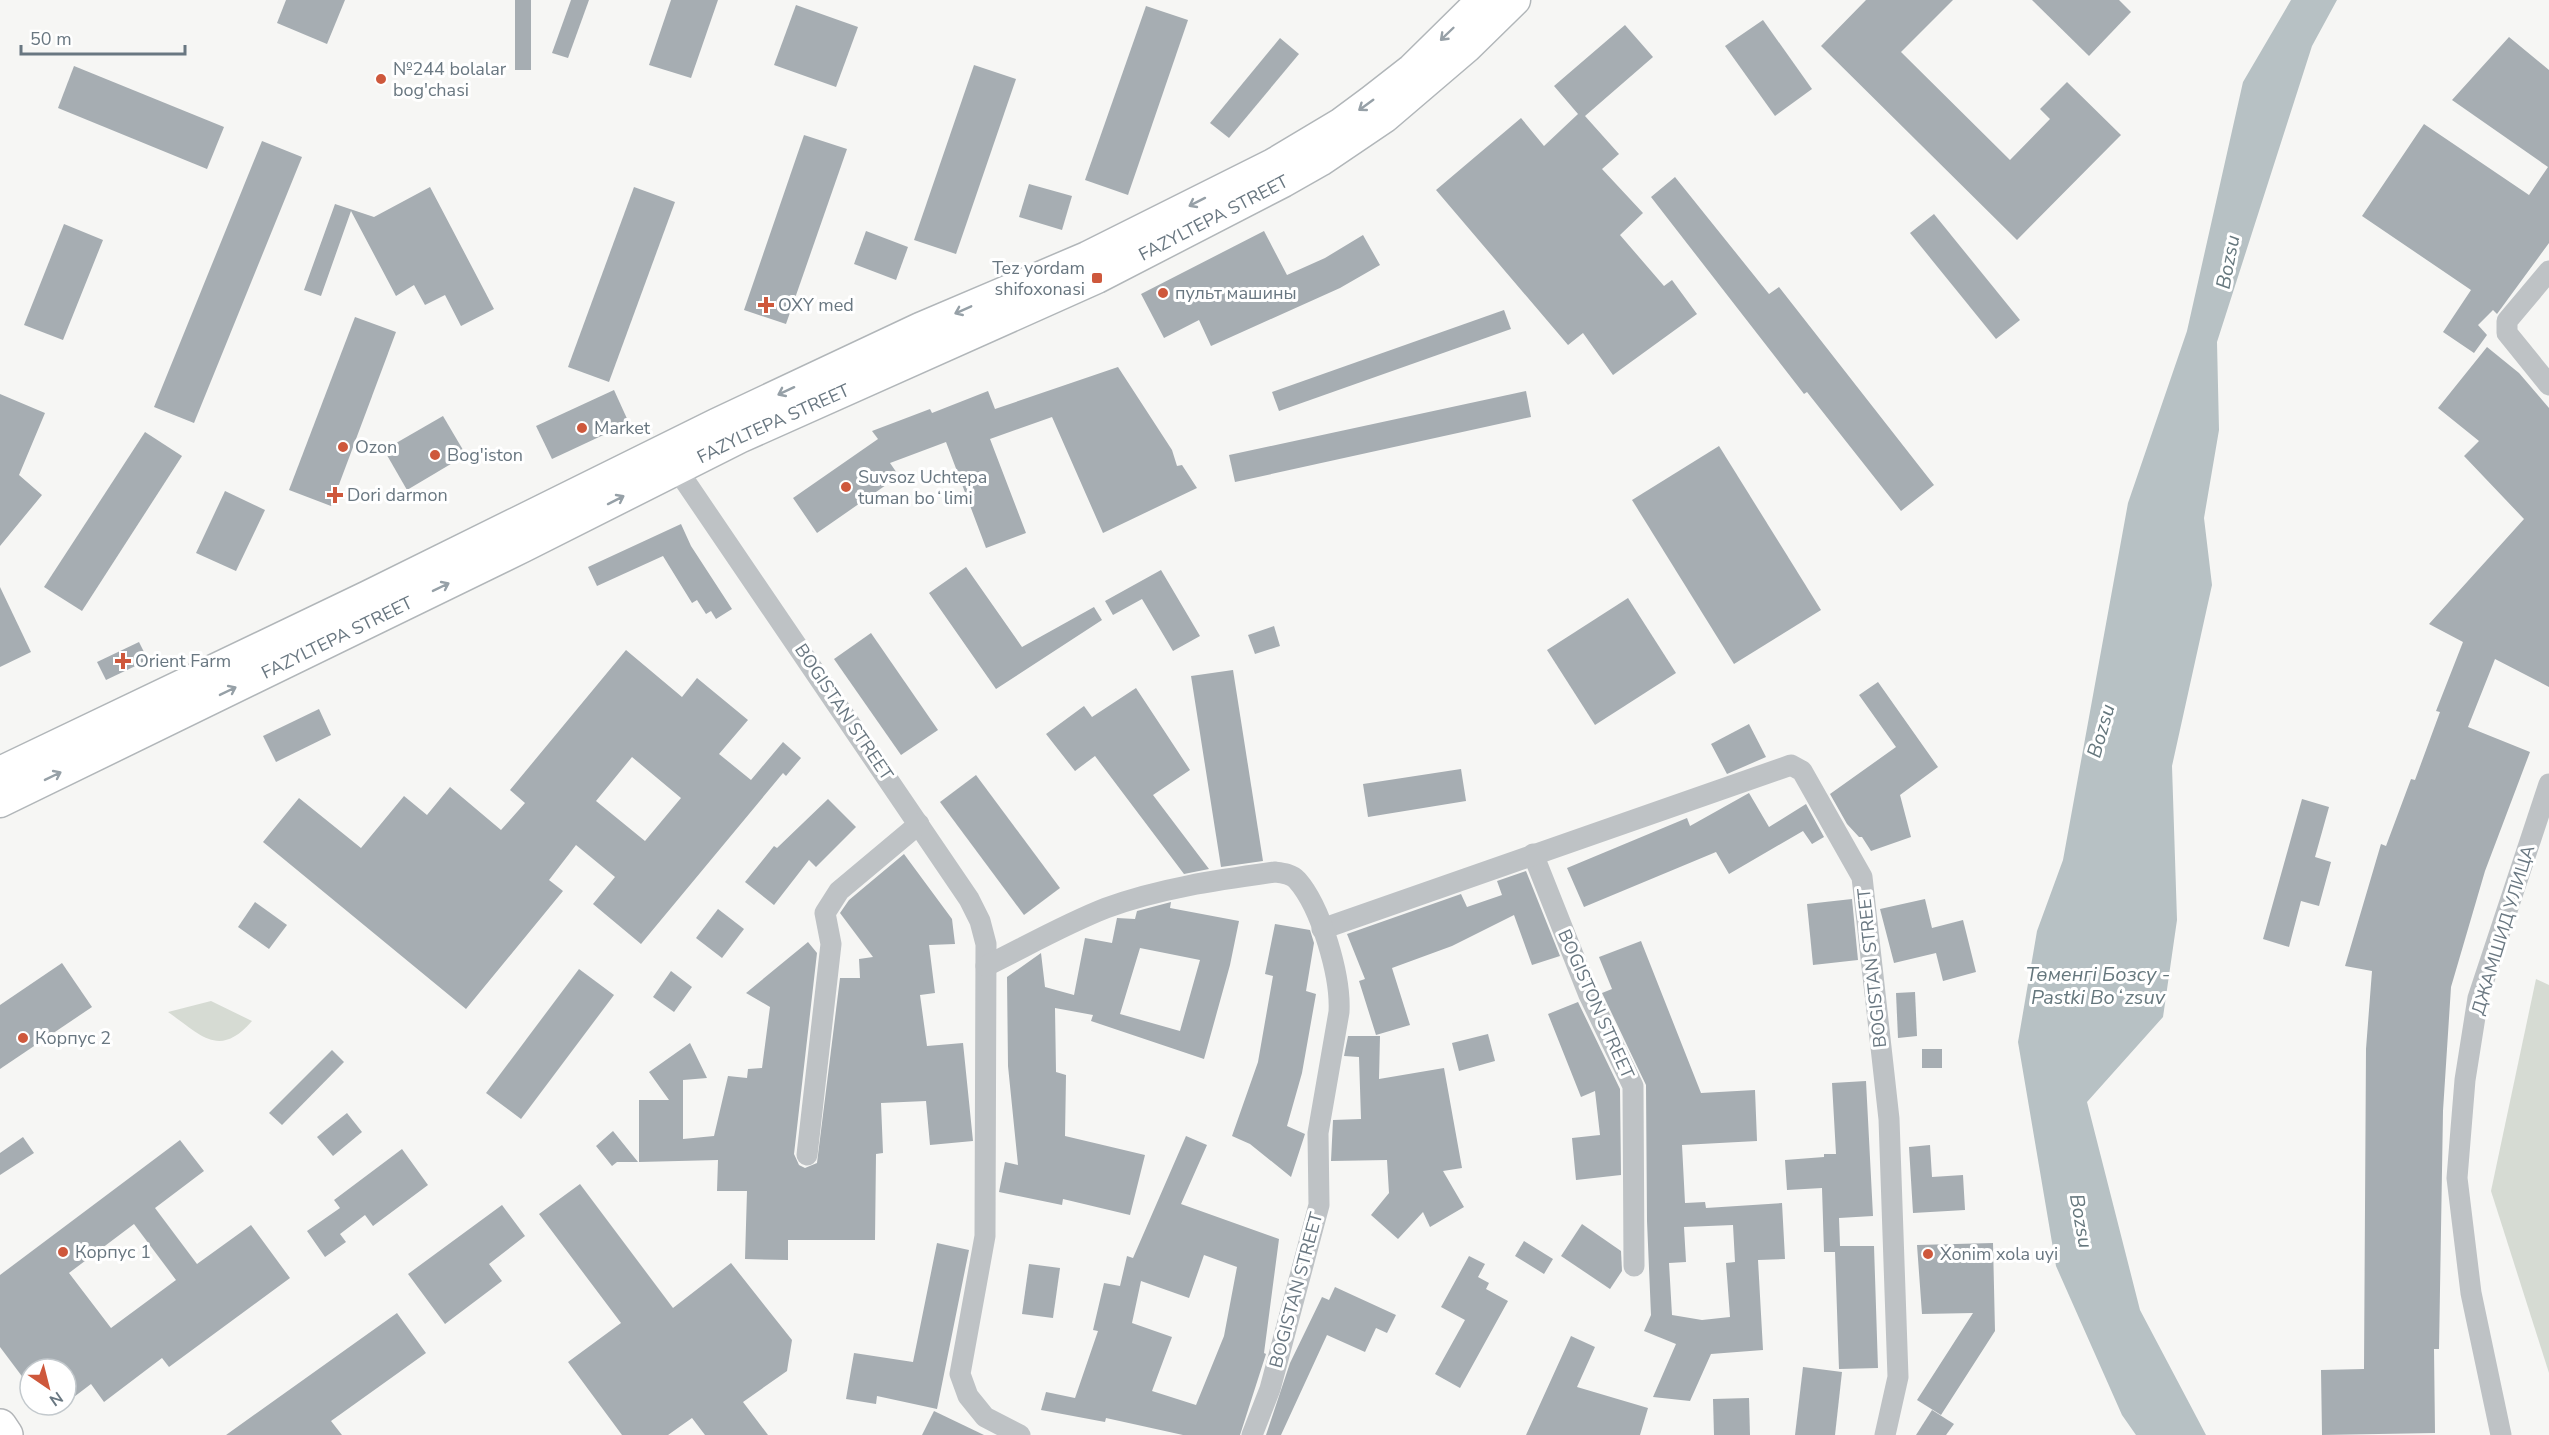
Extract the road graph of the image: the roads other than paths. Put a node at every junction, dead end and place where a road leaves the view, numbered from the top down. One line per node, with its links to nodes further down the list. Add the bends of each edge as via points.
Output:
1 (1482, 0): 5 (main road, FAZYLTEPA STREET, one-way to 5, via 1412,69 1340,124 1273,164 1087,257 902,337)
2 (1515, 0): 5 (main road, FAZYLTEPA STREET, via 1385,117 1293,177 1097,278)
3 (2549, 271): 4 (street, via 2507,321 2507,333)
4 (2549, 385)
5 (670, 459): 6 (main road, FAZYLTEPA STREET, via 368,596); 8 (main road, FAZYLTEPA STREET, one-way to 5, via 529,544); 9 (street, BOGISTAN STREET)
6 (0, 772)
7 (2549, 784): 20 (street, ДЖАМШИД УЛИЦА, via 2478,998 2465,1080 2457,1178 2471,1293)
8 (0, 802)
9 (919, 824): 12 (street, BOGISTAN STREET, via 980,921); 13 (street, via 839,891 825,913 831,944)
10 (1533, 854): 11 (street, BOGISTAN STREET); 14 (street, BOGISTON STREET, via 1589,995 1633,1086); 19 (street, BOGISTAN STREET, via 1791,765 1802,771 1809,782 1862,877 1889,1119 1898,1377)
11 (1323, 929): 12 (street, BOGISTAN STREET, via 1296,879 1275,872 1146,895 1104,909); 18 (street, BOGISTAN STREET, via 1340,993 1318,1133 1319,1205 1270,1389)
12 (986, 966): 17 (street, BOGISTAN STREET, via 985,1236 960,1374 968,1396 985,1417)
13 (807, 1155)
14 (1634, 1266)
15 (0, 1426): 16 (highway)
16 (6, 1435)
17 (1020, 1435)
18 (1252, 1435)
19 (1885, 1435)
20 (2500, 1435)

